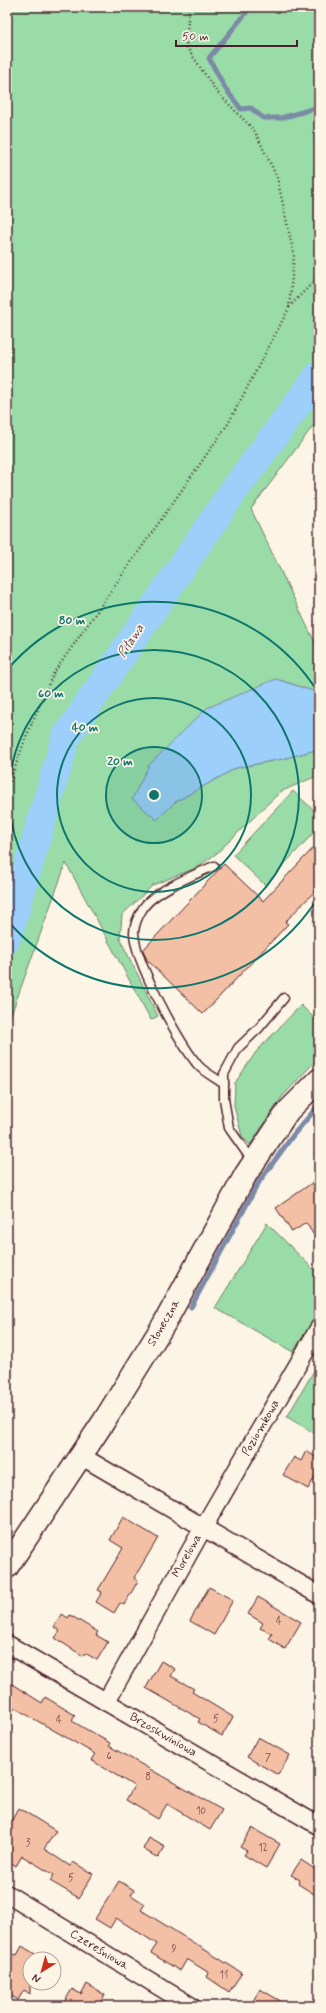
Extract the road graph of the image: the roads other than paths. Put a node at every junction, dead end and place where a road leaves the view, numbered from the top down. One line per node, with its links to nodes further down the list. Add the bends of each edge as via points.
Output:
1 (214, 866): 4 (lane, via 182,880 142,908 134,931 135,944 146,974 184,1042 198,1065)
2 (284, 998): 4 (lane, via 238,1048 224,1074)
3 (319, 1080): 5 (street, Słoneczna, via 288,1111)
4 (224, 1084): 5 (lane, via 229,1128)
5 (254, 1162): 7 (street, Słoneczna, via 164,1324)
6 (319, 1328): 8 (street, Poziomkowa)
7 (81, 1456): 8 (street); 9 (street, Słoneczna)
8 (203, 1528): 10 (street, Morelowa); 12 (street, Morelowa)
9 (7, 1567)
10 (319, 1595)
11 (7, 1644): 12 (street, Brzoskwiniowa)
12 (106, 1702): 13 (street, Brzoskwiniowa)
13 (319, 1826)
14 (7, 1894): 15 (street, Czereśniowa)
15 (191, 2006)

